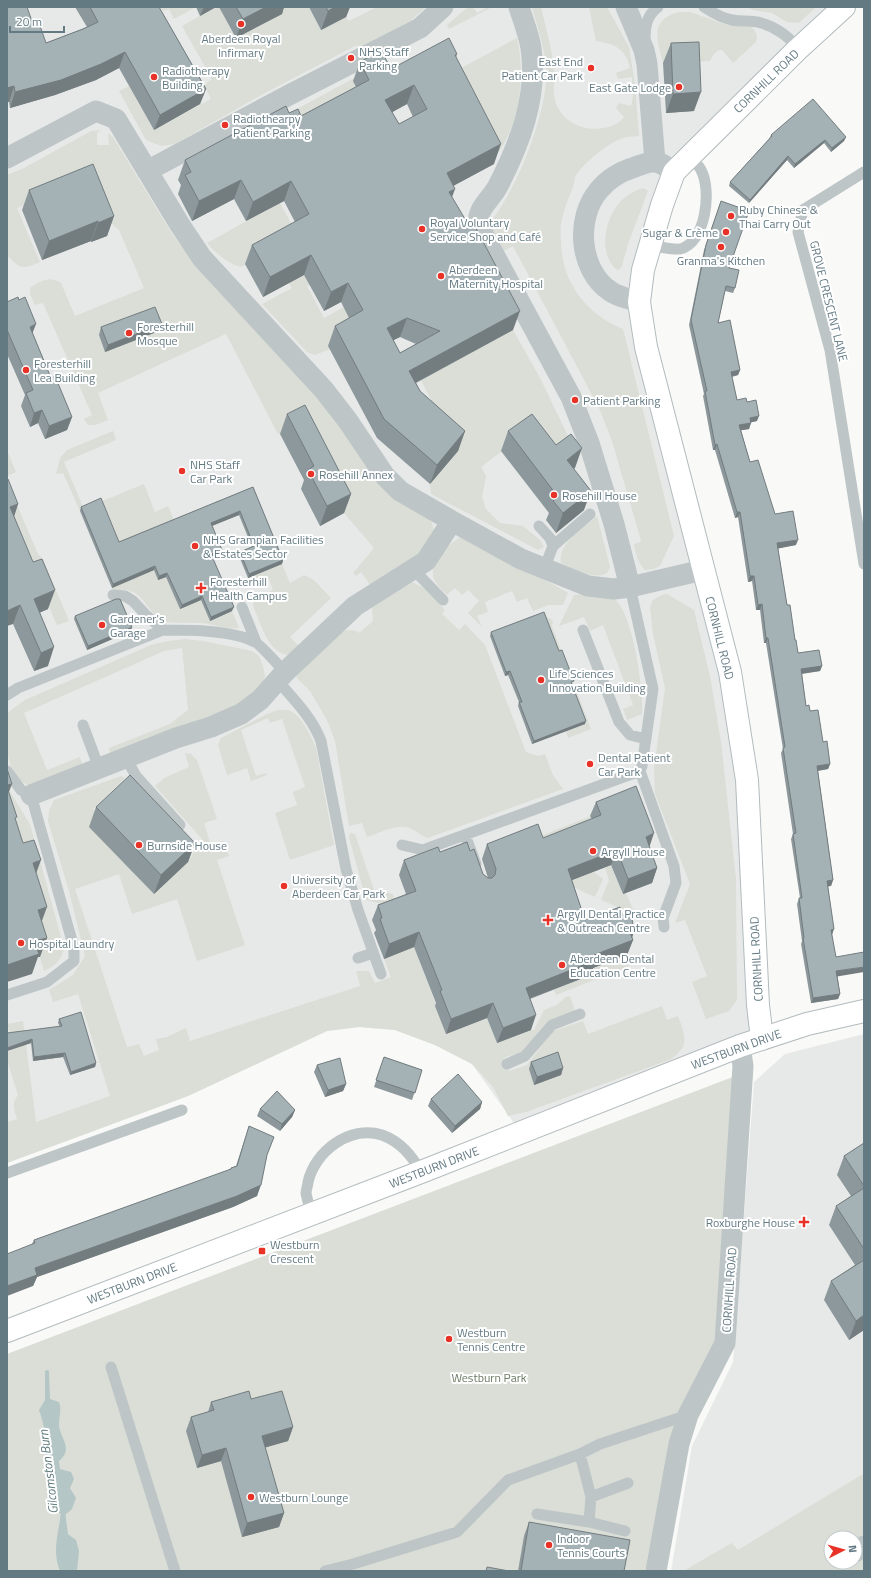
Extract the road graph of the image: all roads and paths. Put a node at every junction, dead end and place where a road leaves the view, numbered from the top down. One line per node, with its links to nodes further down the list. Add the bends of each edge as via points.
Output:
1 (443, 7): 12 (street, via 420,28)
2 (519, 7): 25 (street, via 531,47 531,100 522,132 498,187 478,215 478,225 571,397 589,443)
3 (626, 7): 8 (street)
4 (658, 7): 8 (lane, via 648,18)
5 (704, 7): 7 (lane, via 716,15 733,20 760,22 772,27 784,33)
6 (844, 7): 7 (street, CORNHILL ROAD)
7 (800, 49): 9 (street, CORNHILL ROAD)
8 (644, 50): 11 (street)
9 (689, 157): 13 (street, CORNHILL ROAD); 15 (lane, via 701,170 707,192 705,218 694,240 680,249)
10 (7, 158): 12 (street, via 96,111 116,119)
11 (655, 162): 13 (street); 16 (street, via 625,170 611,179 599,190 590,205 585,223 584,241 593,274 611,292)
12 (147, 171): 18 (street, via 202,258 324,390 386,476 400,491)
13 (674, 172): 15 (street, CORNHILL ROAD)
14 (864, 172): 21 (lane, GROVE CRESCENT LANE, via 803,210 798,232 830,350)
15 (650, 246): 16 (street, CORNHILL ROAD, via 643,270)
16 (639, 302): 24 (street, CORNHILL ROAD, via 646,347)
17 (590, 514): 20 (lane)
18 (452, 521): 22 (street, via 426,561); 23 (street)
19 (539, 526): 20 (lane, via 550,538)
20 (553, 546): 23 (lane)
21 (864, 564)
22 (414, 569): 27 (lane); 32 (street, via 355,606)
23 (544, 569): 25 (street, via 588,586 614,589)
24 (703, 570): 25 (street); 52 (street, CORNHILL ROAD, via 730,672 747,780 758,1005)
25 (630, 587): 35 (lane, via 653,690)
26 (113, 595): 29 (lane, via 125,596 133,601)
27 (443, 600)
28 (242, 607): 31 (lane)
29 (163, 630): 31 (lane, via 195,630 239,636); 33 (lane, via 18,688)
30 (583, 630): 35 (lane, via 626,735)
31 (256, 642): 32 (lane)
32 (282, 676): 36 (street, via 260,700 241,714); 46 (lane, via 317,728 346,869)
33 (7, 695)
34 (83, 725): 37 (lane)
35 (646, 739): 39 (lane)
36 (126, 758): 37 (street); 41 (lane, via 136,776)
37 (99, 768): 40 (street)
38 (7, 771): 40 (lane, via 21,790)
39 (640, 771): 42 (lane); 45 (lane, via 674,866 676,883 663,918)
40 (31, 795): 49 (lane, via 74,948 74,961 47,982)
41 (180, 825)
42 (465, 835): 43 (lane, via 423,850); 44 (lane)
43 (402, 845)
44 (479, 872)
45 (664, 928)
46 (373, 953): 47 (lane); 48 (lane)
47 (358, 958)
48 (381, 974)
49 (7, 995)
50 (864, 1011): 52 (street, WESTBURN DRIVE, via 807,1024)
51 (580, 1014): 54 (lane, via 552,1025 525,1056)
52 (762, 1039): 53 (street, WESTBURN DRIVE)
53 (740, 1046): 56 (street, WESTBURN DRIVE); 61 (street, CORNHILL ROAD, via 743,1066 725,1343)
54 (506, 1064)
55 (182, 1110): 57 (lane)
56 (421, 1172): 58 (street, WESTBURN DRIVE); 58 (lane, via 411,1155 382,1136 373,1133 342,1139 329,1147 312,1168 306,1193)
57 (7, 1173)
58 (312, 1214): 59 (street, WESTBURN DRIVE)
59 (7, 1331)
60 (110, 1367): 68 (lane)
61 (688, 1415): 62 (lane, via 600,1444); 70 (street, CORNHILL ROAD, via 679,1444)
62 (580, 1454): 64 (lane); 69 (lane, via 508,1480 457,1532)
63 (628, 1483): 64 (lane)
64 (591, 1497): 66 (lane)
65 (537, 1514): 66 (lane)
66 (589, 1522): 67 (lane)
67 (625, 1531)
68 (175, 1571)
69 (325, 1571)
70 (656, 1571)

